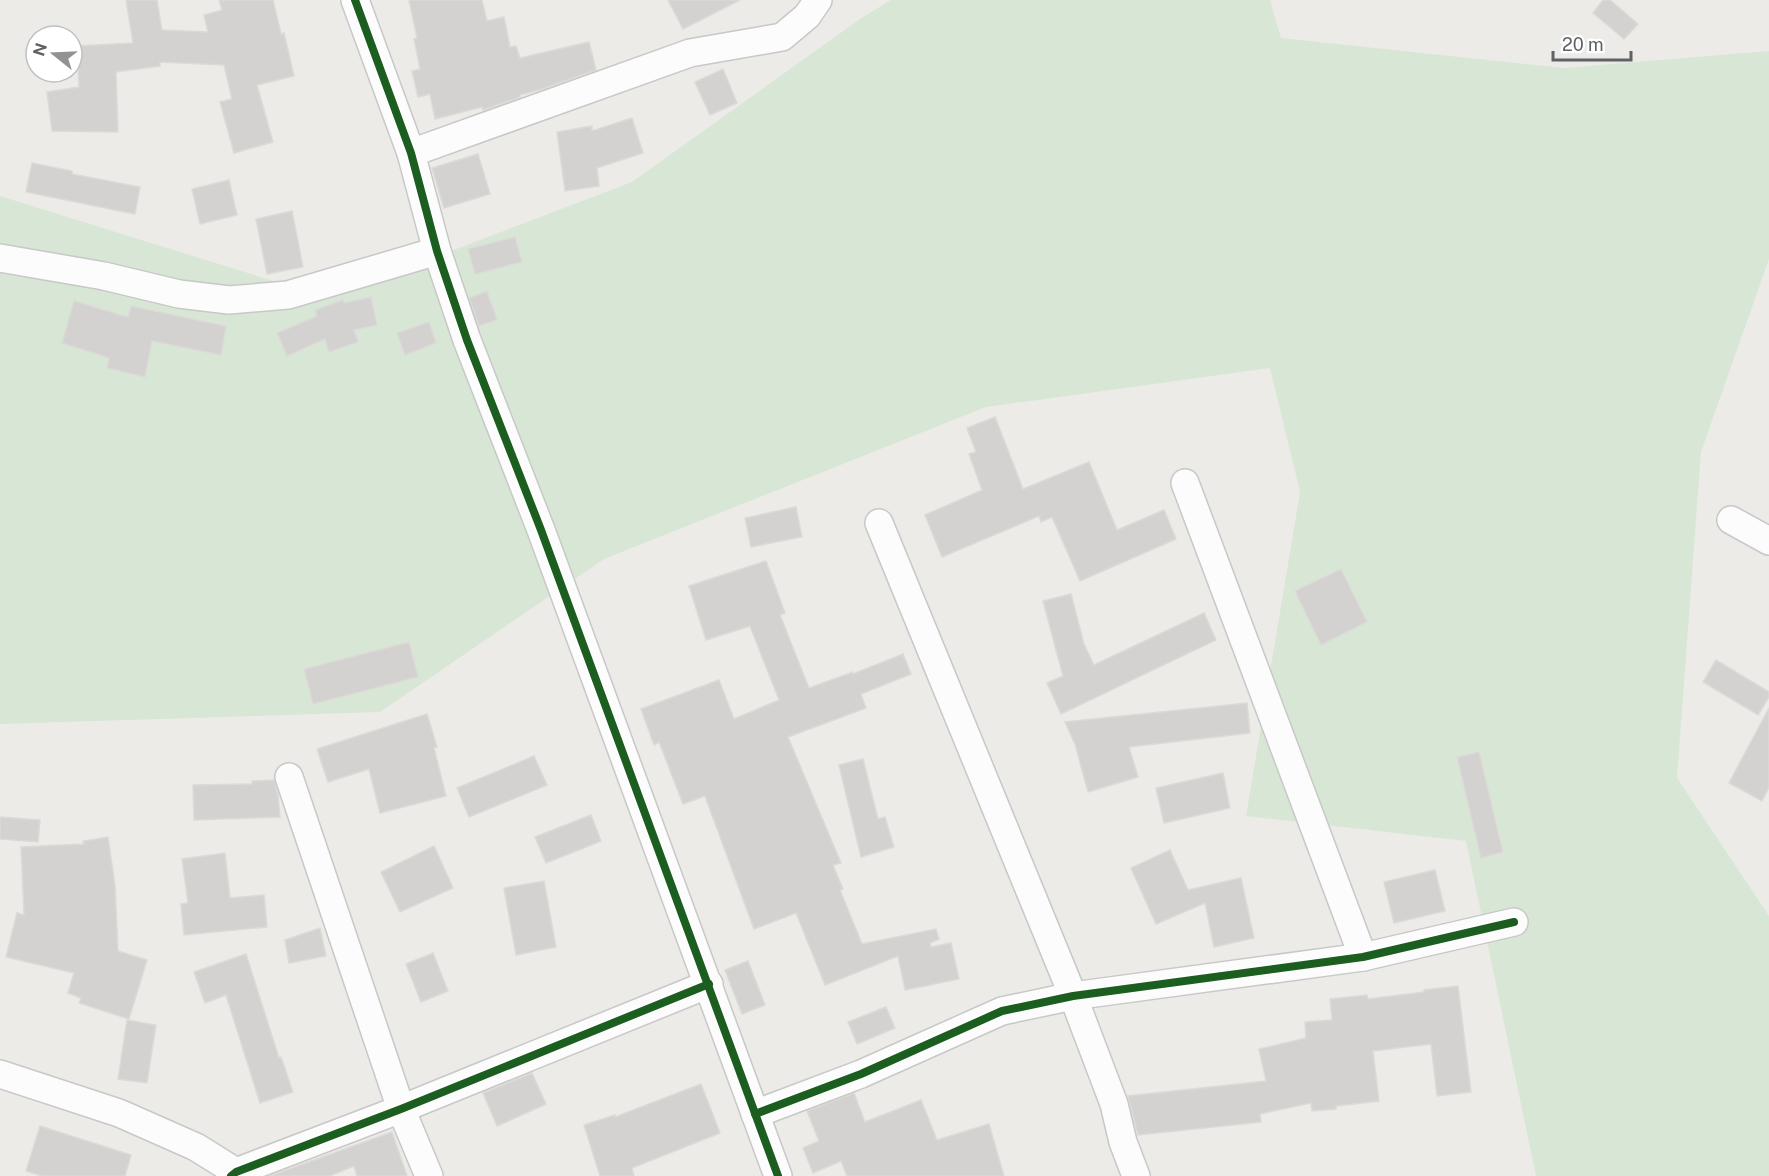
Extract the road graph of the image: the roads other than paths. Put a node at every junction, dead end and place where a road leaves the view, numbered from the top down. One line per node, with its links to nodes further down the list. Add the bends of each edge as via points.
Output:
1 (355, 0): 3 (street)
2 (818, 0): 3 (street, via 807,16 782,37 690,54)
3 (411, 153): 4 (street)
4 (437, 251): 5 (street, via 288,295 230,300 179,294); 13 (street)
5 (0, 258)
6 (1185, 483): 12 (street)
7 (1731, 520): 9 (street)
8 (879, 523): 14 (street)
9 (1769, 541)
10 (289, 777): 16 (street)
11 (1514, 922): 12 (street)
12 (1363, 957): 14 (street)
13 (709, 984): 16 (street); 17 (street)
14 (1073, 996): 17 (street, via 1002,1011 861,1074); 21 (street, via 1114,1104)
15 (0, 1074): 18 (street, via 119,1113 196,1147)
16 (401, 1108): 18 (street); 19 (street)
17 (755, 1114): 20 (street)
18 (233, 1174)
19 (429, 1176)
20 (778, 1176)
21 (1136, 1176)

